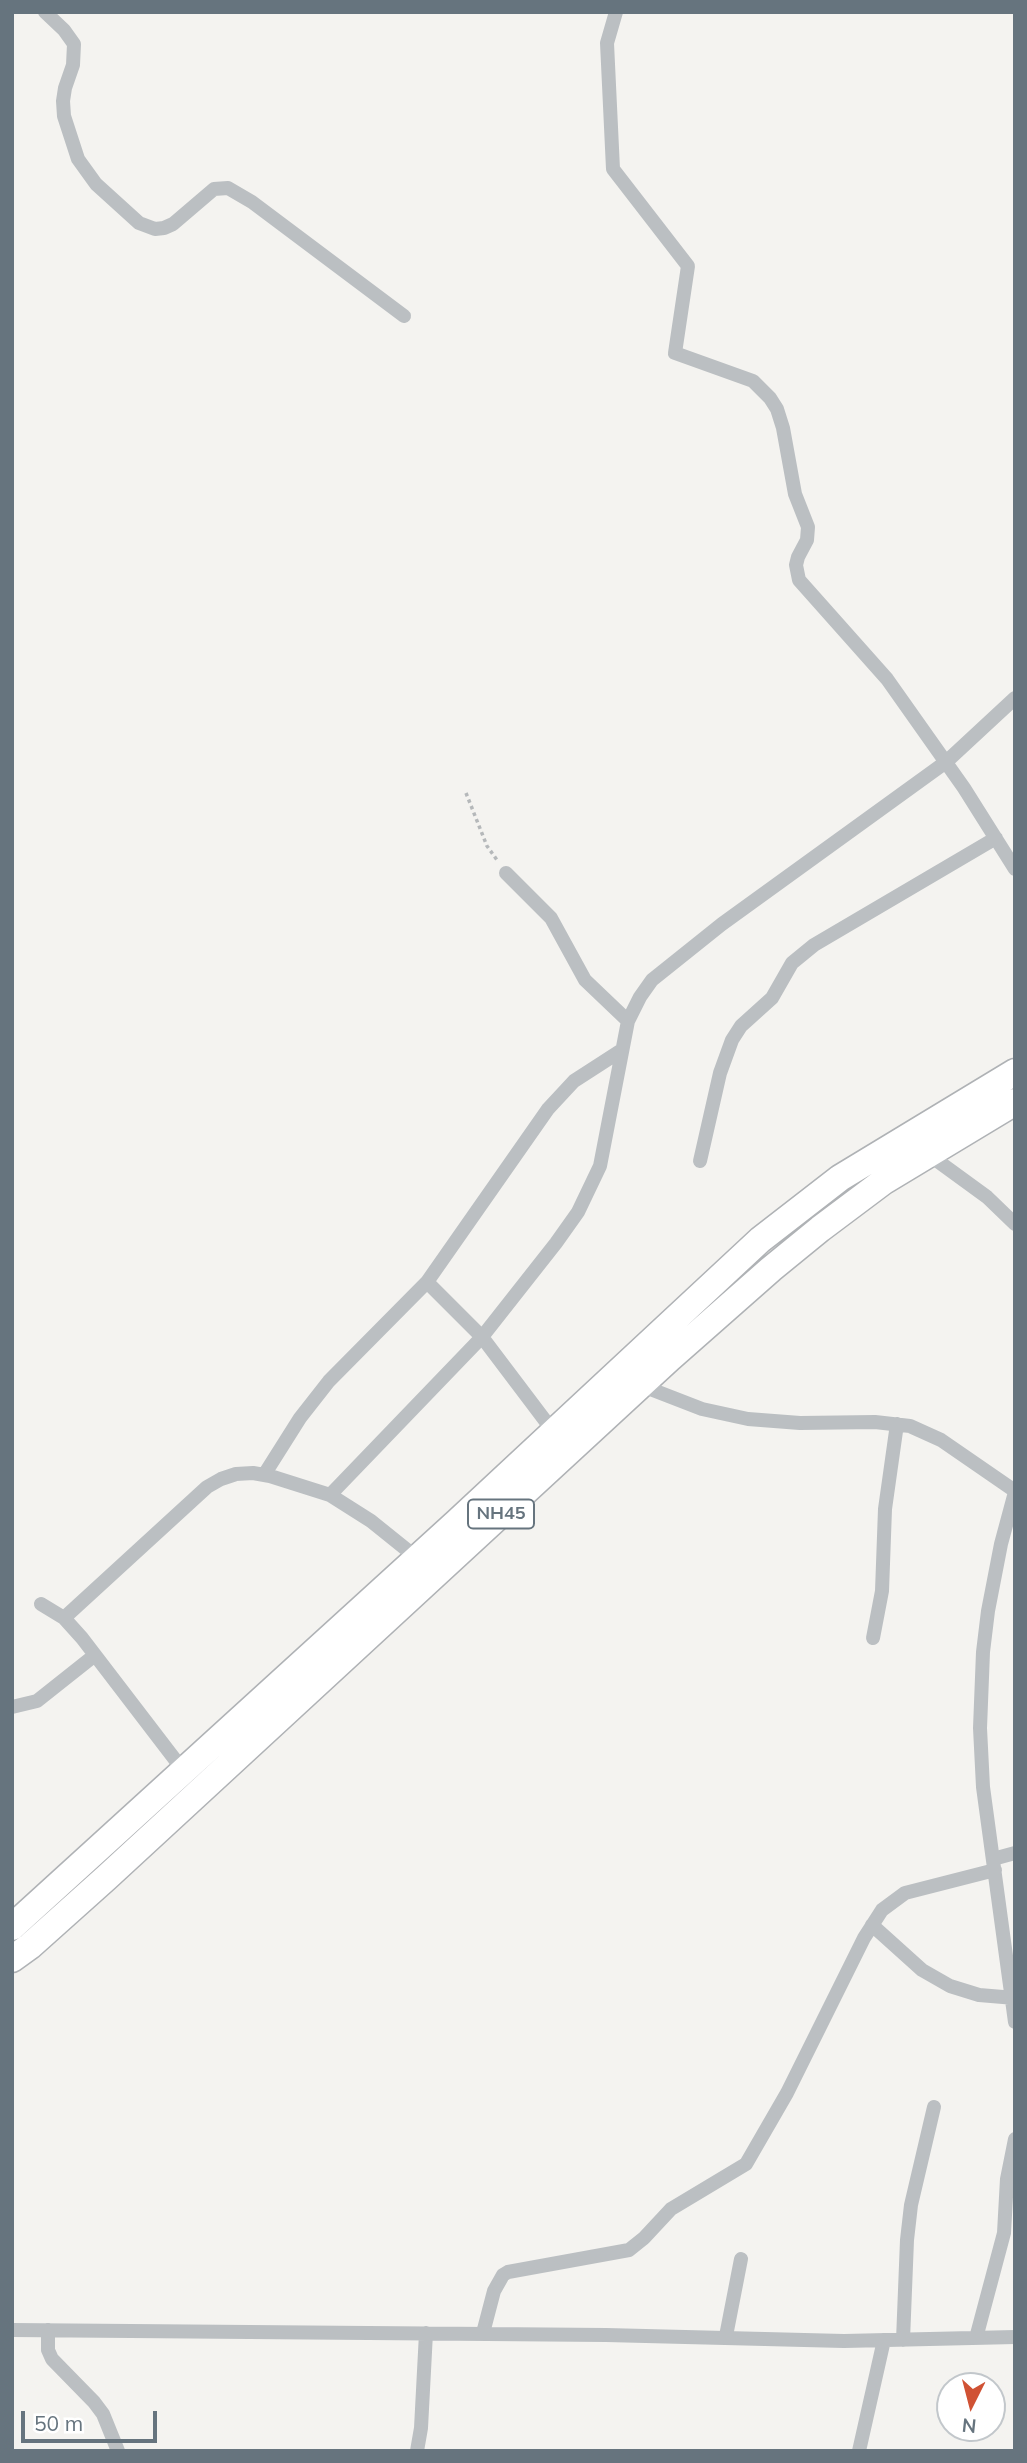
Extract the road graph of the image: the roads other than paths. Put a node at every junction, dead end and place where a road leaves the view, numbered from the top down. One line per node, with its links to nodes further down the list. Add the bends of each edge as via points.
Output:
1 (46, 12): 3 (street, via 74,44 64,117 78,159 96,184 139,223 164,229 214,189 228,188)
2 (616, 12): 5 (street, via 607,43 613,169 688,266 676,353 753,381 770,398 783,428 795,494 808,527 796,565 799,580 870,659)
3 (404, 316)
4 (1015, 698): 5 (street)
5 (946, 762): 6 (street); 9 (street, via 677,959 652,980)
6 (996, 838): 7 (street); 14 (street, via 814,945 792,963 772,998 741,1026 732,1041)
7 (1015, 869)
8 (506, 873): 9 (street, via 551,918 585,980)
9 (628, 1021): 10 (street)
10 (622, 1050): 16 (street, via 575,1081 548,1109); 17 (street, via 606,1141 590,1188 556,1243)
11 (1015, 1073): 20 (highway, NH45, via 883,1151 799,1209 699,1294)
12 (1015, 1102): 13 (highway, NH45)
13 (928, 1154): 15 (street); 18 (highway, NH45, via 820,1229)
14 (700, 1161)
15 (1015, 1224)
16 (427, 1282): 17 (street); 21 (street, via 329,1381)
17 (482, 1337): 20 (street); 23 (street)
18 (640, 1385): 19 (street, via 702,1409 748,1419); 35 (highway, NH45, via 106,1878)
19 (897, 1424): 22 (street, via 941,1440); 27 (street, via 885,1509 882,1591)
20 (553, 1431): 24 (highway, NH45)
21 (264, 1475): 23 (street); 26 (street, via 236,1474 207,1487)
22 (1015, 1491): 32 (street, via 988,1611 980,1695 981,1758)
23 (330, 1495): 24 (street)
24 (417, 1558): 30 (highway, NH45)
25 (41, 1604): 26 (street)
26 (64, 1618): 28 (street)
27 (873, 1638)
28 (95, 1655): 29 (street, via 37,1701); 30 (street)
29 (12, 1707)
30 (183, 1770): 34 (highway, NH45)
31 (1015, 1853): 32 (street)
32 (994, 1864): 33 (street, via 905,1893); 36 (street)
33 (872, 1925): 36 (street, via 922,1970 950,1986); 44 (street, via 746,2164 671,2210 629,2250 502,2275)
34 (12, 1927)
35 (12, 1959)
36 (1013, 1998): 37 (street)
37 (1015, 2022)
38 (934, 2107): 49 (street, via 911,2205)
39 (1015, 2139): 47 (street, via 1004,2232)
40 (741, 2259): 45 (street)
41 (12, 2330): 42 (street)
42 (48, 2330): 43 (street); 50 (street, via 51,2359 99,2408)
43 (426, 2333): 44 (street); 51 (street)
44 (483, 2333): 45 (street)
45 (726, 2336): 48 (street)
46 (1015, 2337): 47 (street)
47 (976, 2338): 49 (street)
48 (884, 2340): 49 (street); 52 (street)
49 (903, 2340)
50 (118, 2451)
51 (416, 2451)
52 (859, 2451)

